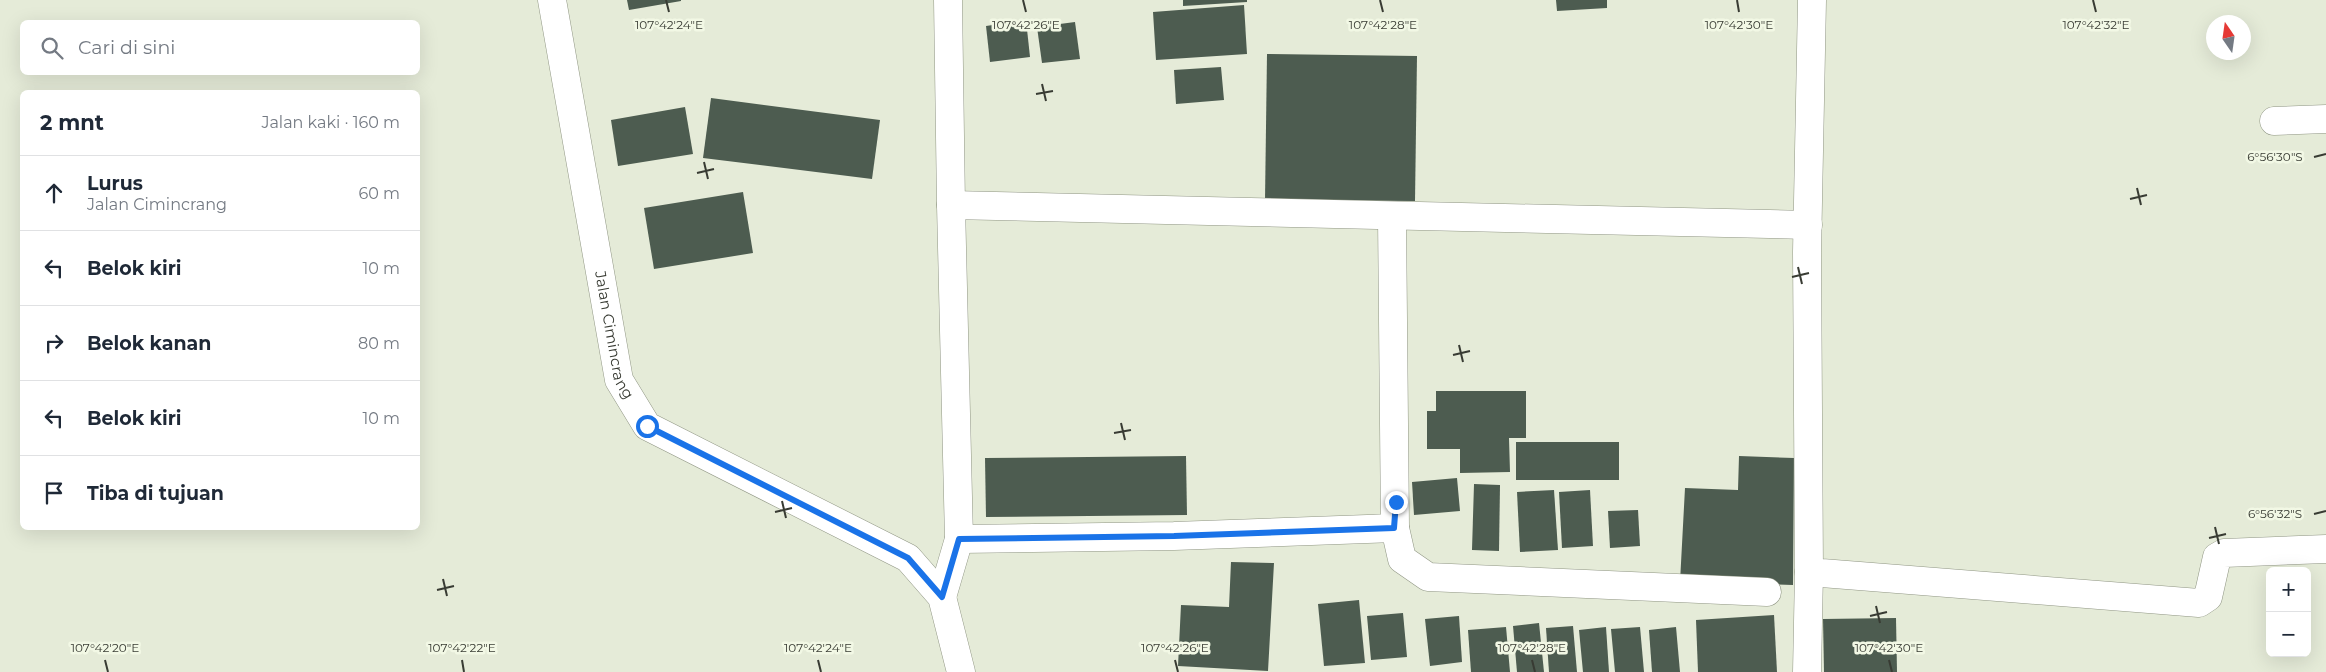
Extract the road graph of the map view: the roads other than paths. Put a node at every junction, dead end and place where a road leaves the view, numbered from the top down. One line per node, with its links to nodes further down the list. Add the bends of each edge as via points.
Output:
1 (552, 0): 14 (street, Jalan Cimincrang, via 619,380 647,426 908,558)
2 (948, 0): 6 (street)
3 (1812, 0): 8 (street)
4 (2326, 118): 5 (street)
5 (2274, 121)
6 (951, 205): 7 (street); 10 (street)
7 (1392, 217): 8 (street); 9 (street)
8 (1808, 225): 12 (street)
9 (1394, 528): 10 (street); 13 (street, via 1402,560 1428,577)
10 (959, 539): 14 (street)
11 (2326, 549): 12 (street, via 2224,553 2217,557 2208,597 2199,603)
12 (1809, 572): 16 (street)
13 (1767, 592)
14 (942, 597): 15 (street, Jalan Cimincrang)
15 (961, 672)
16 (1807, 672)

